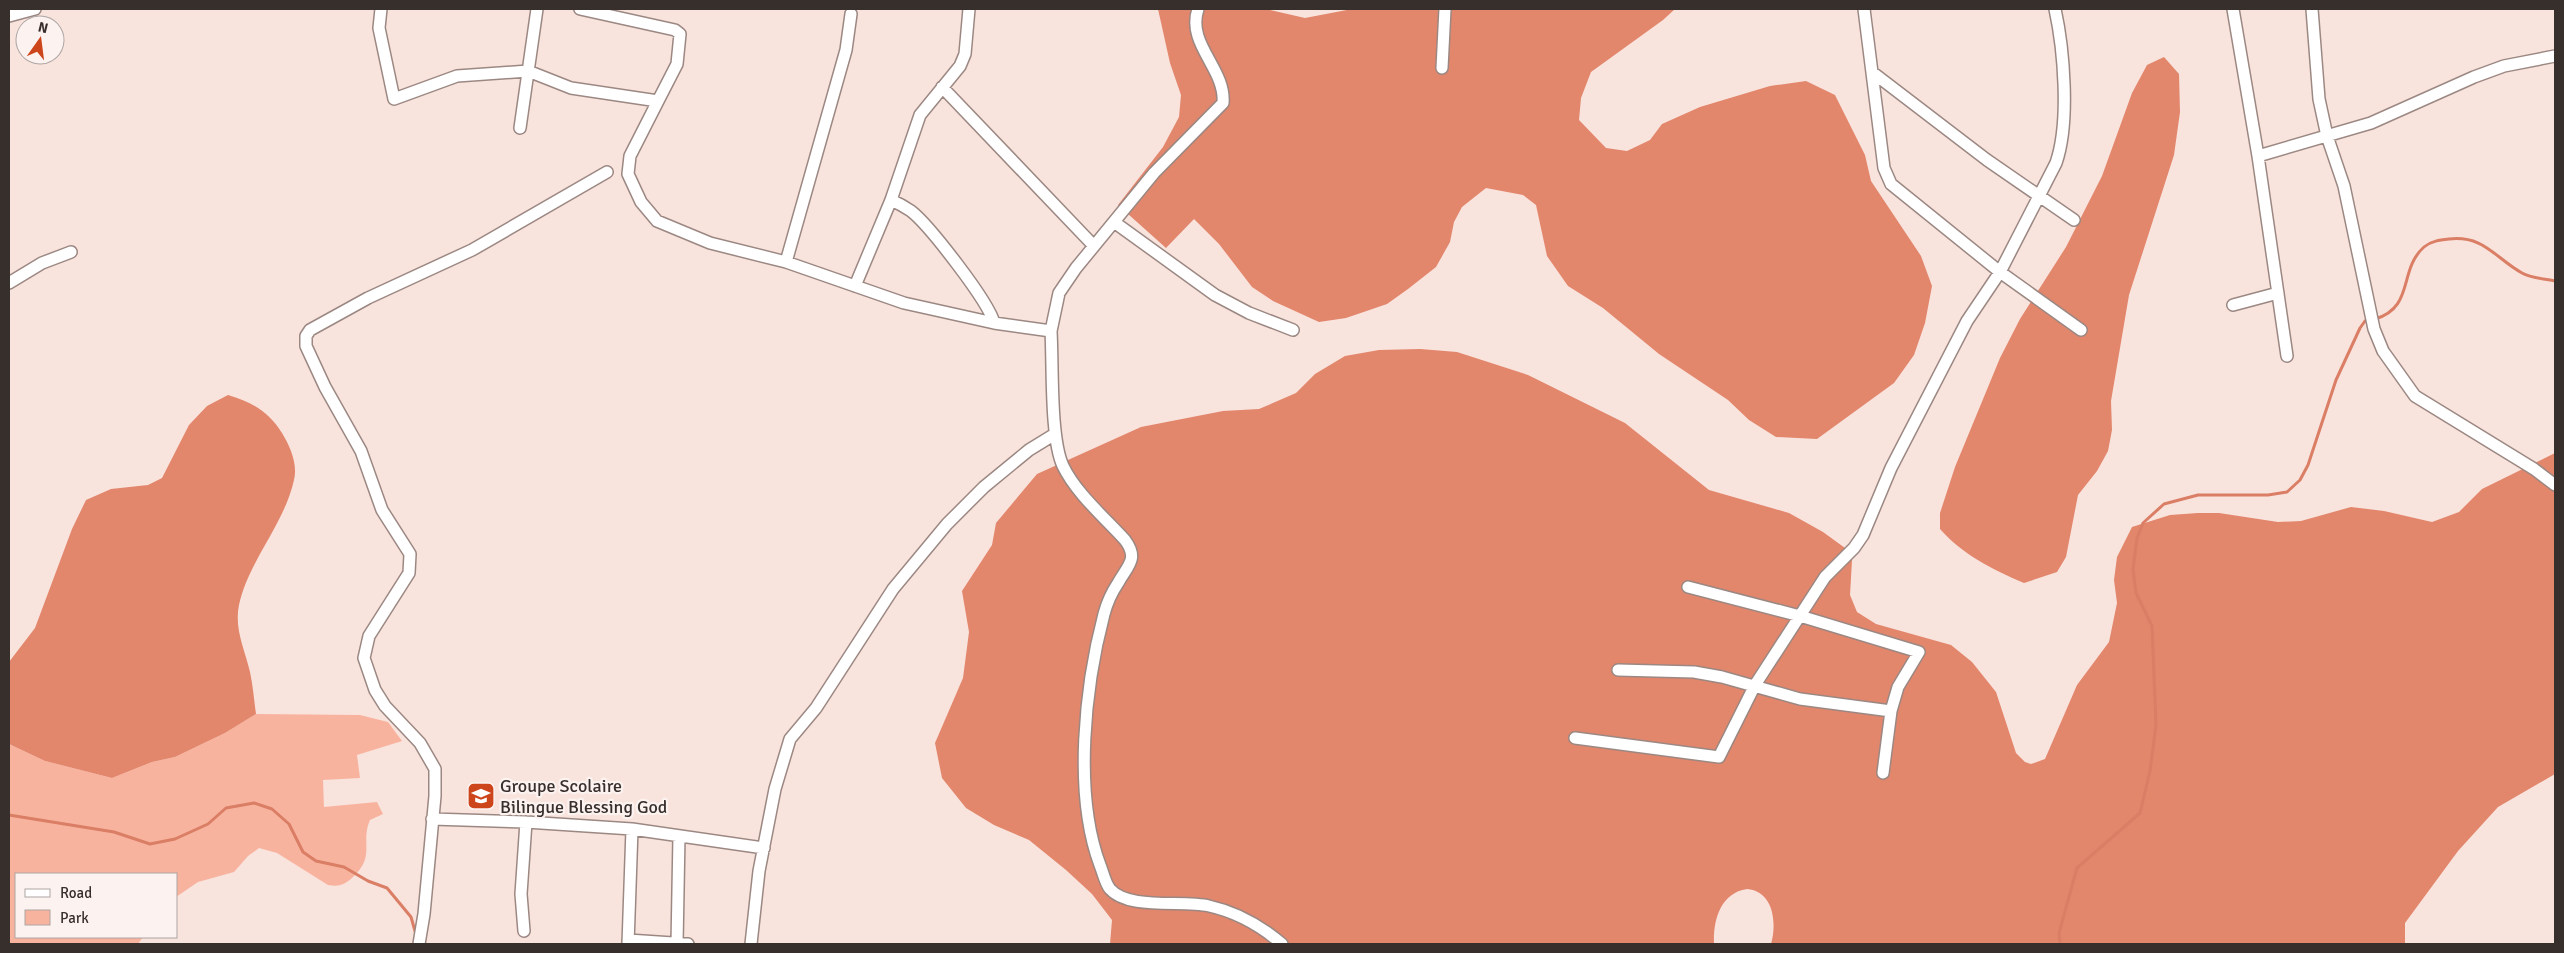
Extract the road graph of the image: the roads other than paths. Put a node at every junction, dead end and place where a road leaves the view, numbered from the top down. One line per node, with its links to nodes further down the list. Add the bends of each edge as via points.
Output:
1 (34, 9): 13 (street)
2 (381, 9): 16 (street, via 378,28 394,99 457,76)
3 (537, 9): 16 (street)
4 (580, 9): 19 (street, via 675,30 680,34 676,64)
5 (969, 9): 18 (street, via 965,54 960,66)
6 (1198, 9): 27 (street, via 1195,30 1220,80 1224,91 1223,103 1154,173)
7 (1444, 9): 15 (street)
8 (1864, 9): 17 (street)
9 (2055, 9): 24 (street, via 2060,31 2064,130 2056,163)
10 (2233, 9): 22 (street)
11 (2312, 9): 21 (street, via 2319,98)
12 (851, 14): 30 (street, via 846,50)
13 (9, 16)
14 (2555, 56): 21 (street, via 2504,66 2371,123)
15 (1442, 68)
16 (528, 71): 19 (street, via 570,88); 20 (street)
17 (1872, 72): 24 (street); 31 (street, via 1884,168 1891,184)
18 (942, 87): 25 (street, via 920,115); 28 (street)
19 (658, 101): 30 (street, via 630,156 628,174 641,202 656,220 677,230 710,243)
20 (520, 128)
21 (2327, 136): 22 (street); 42 (street, via 2344,186 2374,330 2383,351 2415,396 2534,468)
22 (2258, 156): 34 (street)
23 (607, 172): 50 (street, via 472,250 368,298 310,330 306,336 306,346 324,387 361,451 382,510 410,554 409,573 369,636 364,658 375,690 385,706 420,743 434,769)
24 (2039, 197): 26 (street); 31 (street)
25 (891, 200): 33 (street); 36 (street, via 911,211 933,233 987,306)
26 (2074, 220)
27 (1114, 222): 28 (street); 37 (street, via 1216,295 1249,313)
28 (1094, 246): 39 (street, via 1059,293)
29 (71, 252): 32 (street, via 42,263)
30 (786, 262): 33 (street)
31 (2000, 272): 38 (street); 44 (street, via 1967,321 1891,468 1862,535 1854,548 1825,577)
32 (9, 283)
33 (855, 286): 36 (street, via 904,303)
34 (2278, 293): 35 (street); 40 (street)
35 (2233, 305)
36 (994, 323): 39 (street)
37 (1293, 330)
38 (2081, 330)
39 (1051, 331): 41 (street)
40 (2287, 356)
41 (1055, 434): 54 (street, via 1029,450 984,487 947,524 892,589 816,708 790,739 775,789); 60 (street, via 1063,466 1131,548 1132,559 1104,614 1097,642 1084,743 1087,800 1095,852 1109,888 1119,896 1158,904 1187,902 1210,906 1245,919)
42 (2555, 485)
43 (1688, 587): 44 (street)
44 (1800, 616): 46 (street); 47 (street, via 1919,652 1898,687)
45 (1618, 670): 46 (street, via 1694,672)
46 (1755, 685): 47 (street, via 1800,698); 48 (street, via 1719,757)
47 (1891, 711): 49 (street)
48 (1575, 738)
49 (1883, 773)
50 (432, 819): 51 (street); 57 (street)
51 (526, 822): 52 (street); 55 (street, via 521,894)
52 (632, 829): 53 (street); 56 (street)
53 (679, 836): 54 (street); 58 (street)
54 (764, 848): 59 (street)
55 (524, 931)
56 (628, 942): 58 (street)
57 (419, 944)
58 (681, 944)
59 (751, 944)
60 (1282, 944)

